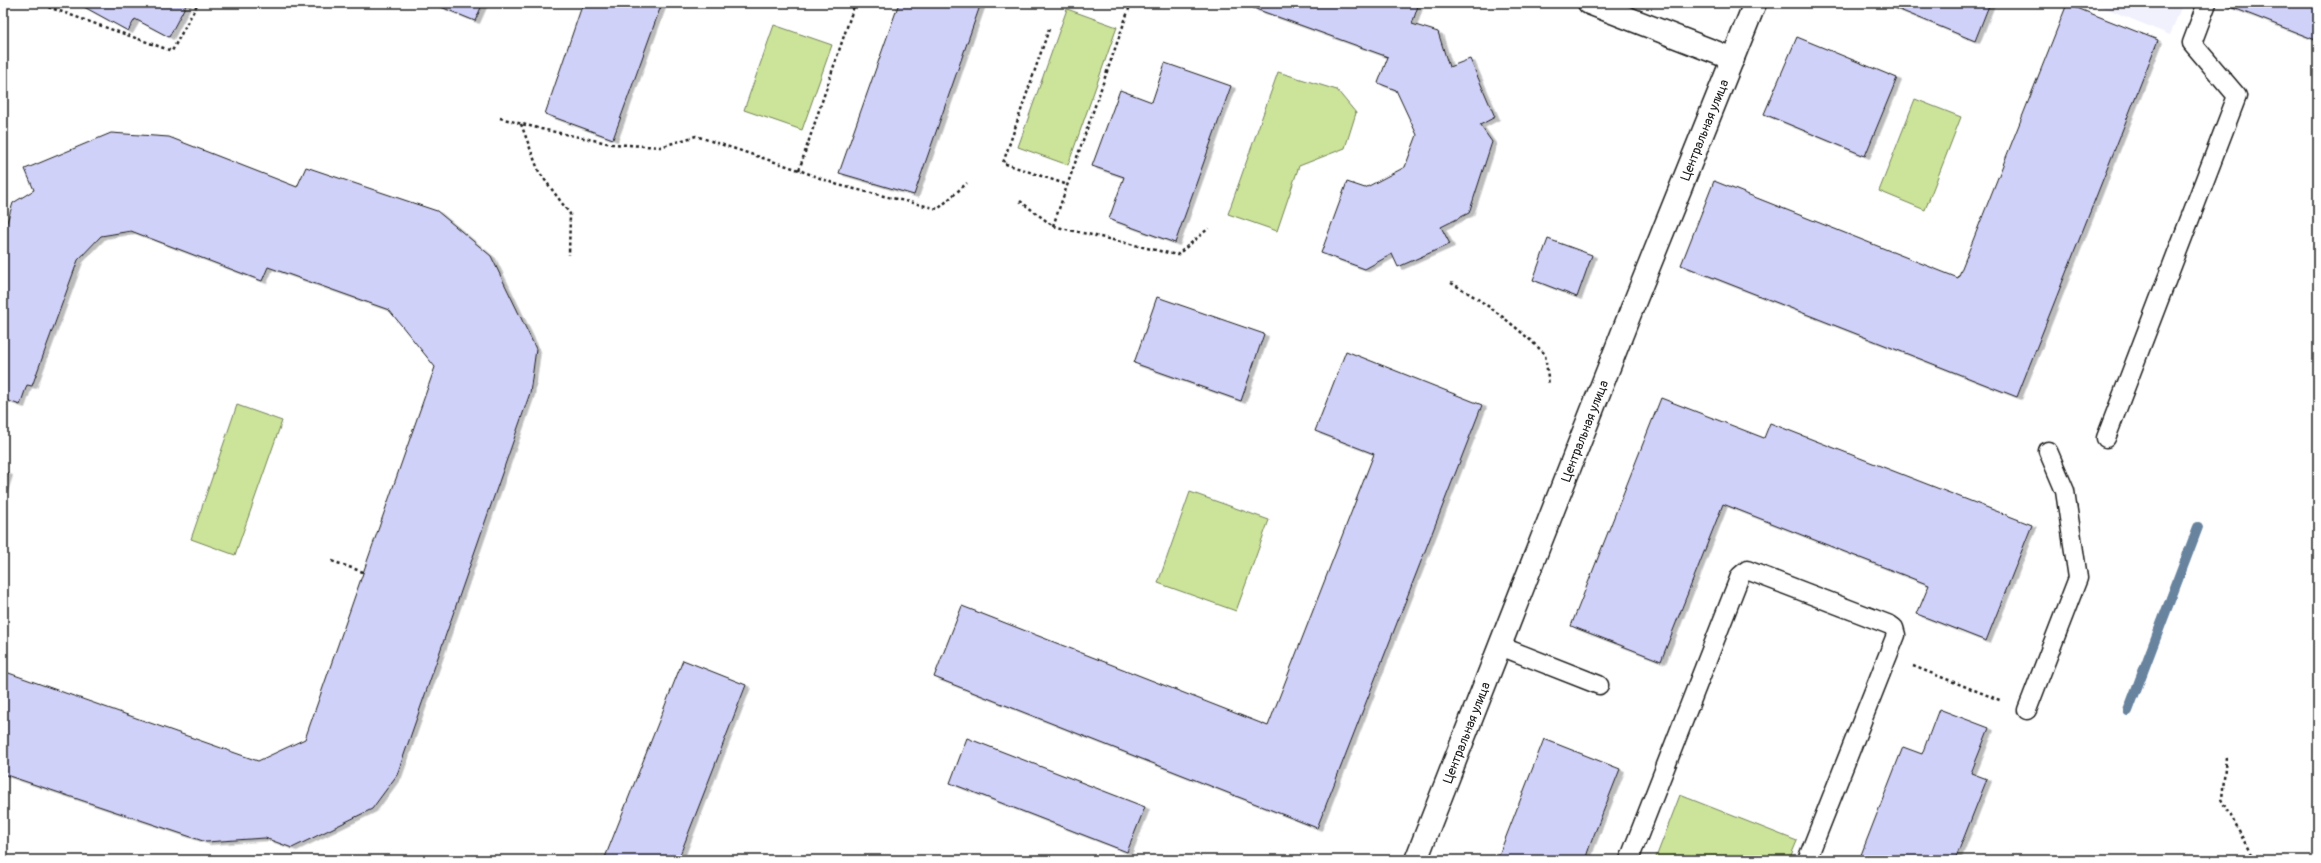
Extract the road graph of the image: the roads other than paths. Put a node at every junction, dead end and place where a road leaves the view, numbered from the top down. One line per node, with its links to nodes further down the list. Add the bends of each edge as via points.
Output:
1 (1589, 3): 4 (street)
2 (1755, 3): 4 (street, Центральная улица)
3 (2207, 3): 5 (lane, via 2192,43 2237,96)
4 (1733, 58): 7 (street, Центральная улица)
5 (2106, 438)
6 (2048, 451): 9 (lane, via 2065,491 2078,578)
7 (1500, 646): 8 (lane); 10 (street, Центральная улица)
8 (1599, 685)
9 (2027, 710)
10 (1416, 860)
11 (1629, 860): 12 (lane, via 1742,573 1750,570 1890,625 1896,635)
12 (1807, 860)

